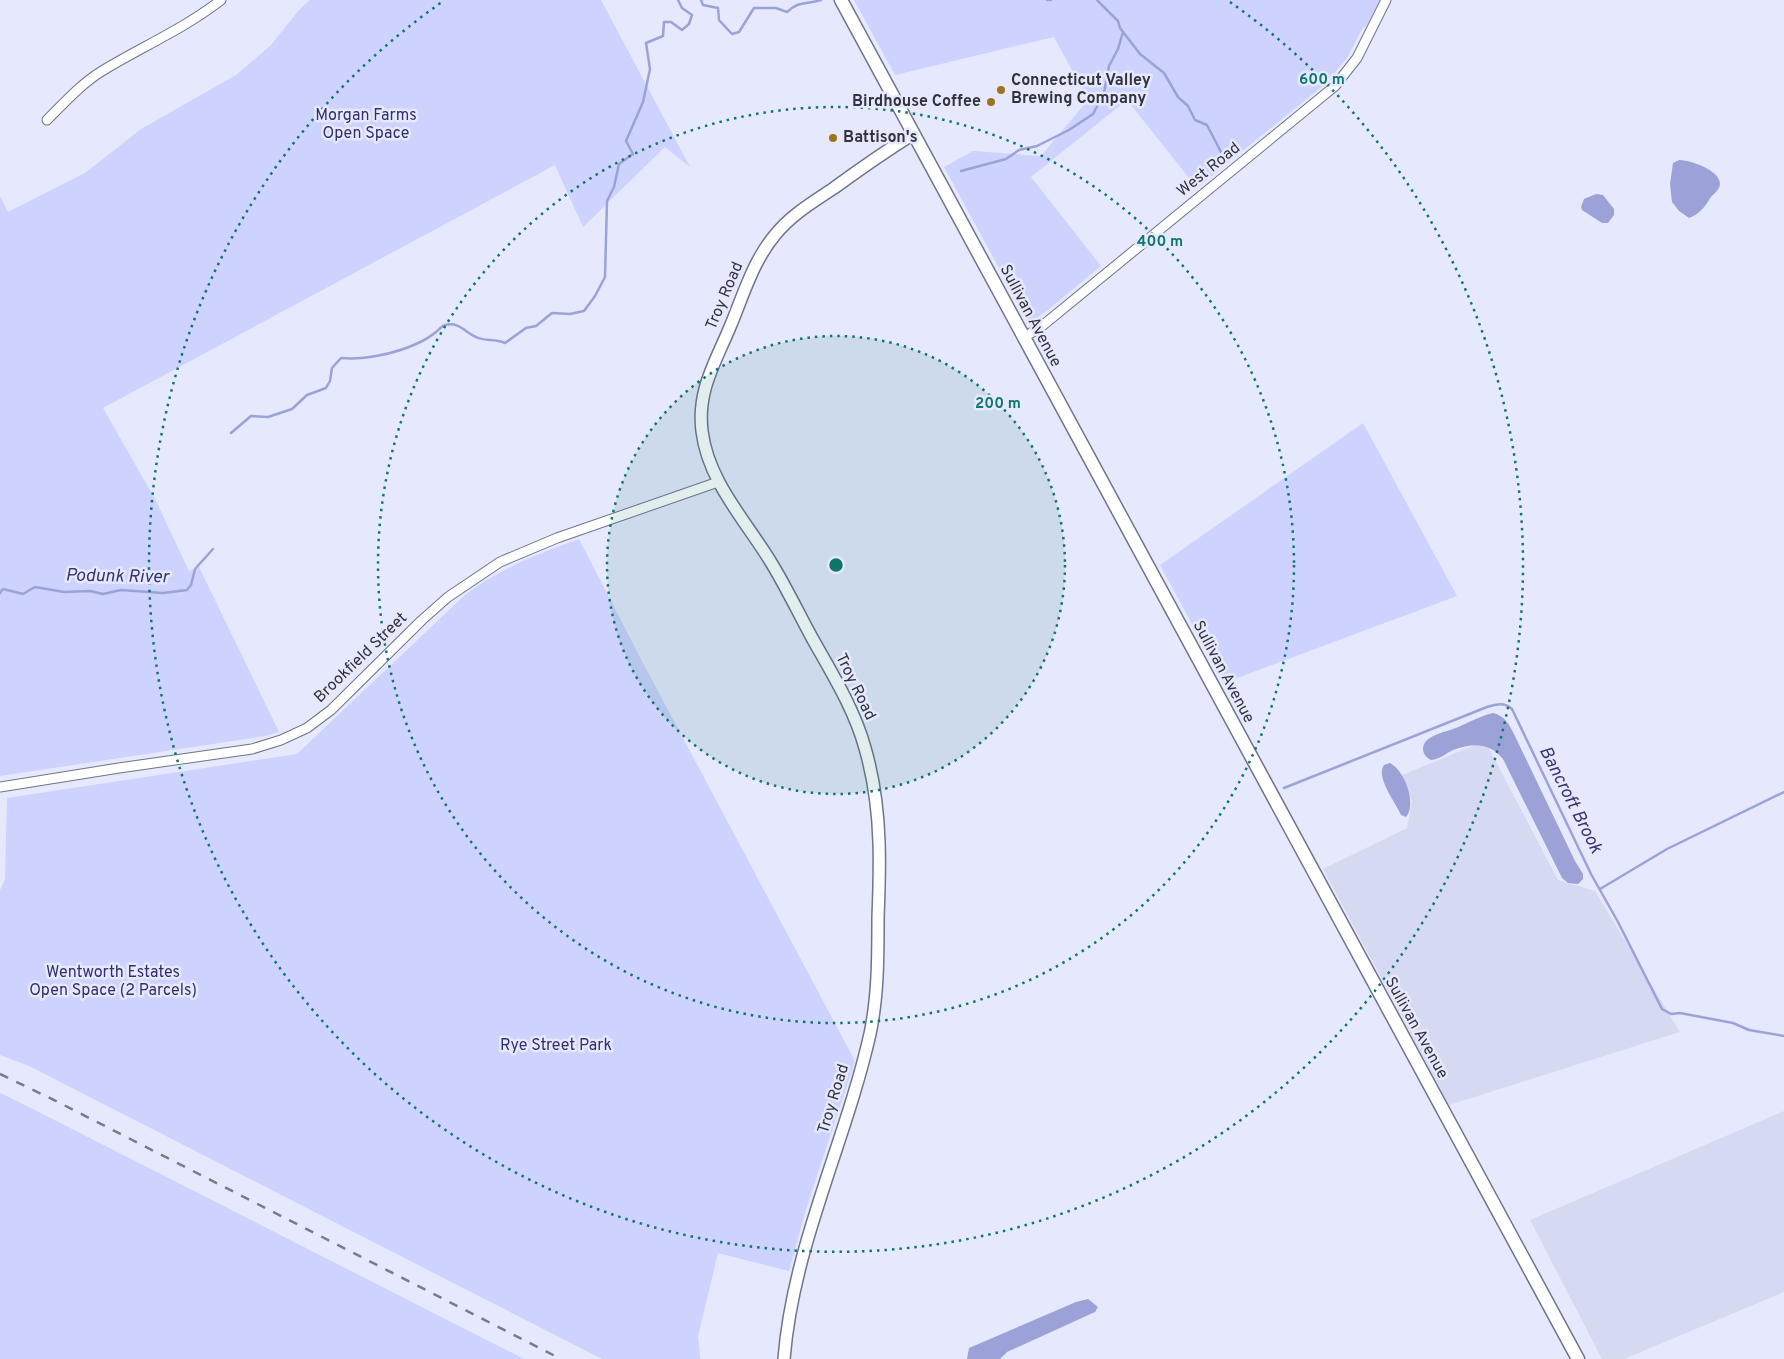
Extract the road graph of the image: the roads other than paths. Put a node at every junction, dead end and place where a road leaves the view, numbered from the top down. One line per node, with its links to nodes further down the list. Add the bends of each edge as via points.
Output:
1 (221, 0): 4 (street, via 188,23 100,72)
2 (840, 0): 5 (main road, Sullivan Avenue)
3 (1386, 0): 6 (street, West Road, via 1357,58 1335,86 1042,326)
4 (47, 120)
5 (913, 134): 6 (main road, Sullivan Avenue); 7 (street, Troy Road, via 792,217 759,258 705,384 702,432)
6 (1023, 338): 10 (main road, Sullivan Avenue)
7 (718, 482): 8 (street, Brookfield Street, via 557,538 500,562 429,614 331,710 307,728 281,740 252,749); 9 (street, Troy Road, via 773,565 851,712 864,745 875,792 879,843 876,1003 860,1072 795,1281)
8 (0, 787)
9 (784, 1359)
10 (1578, 1359)

